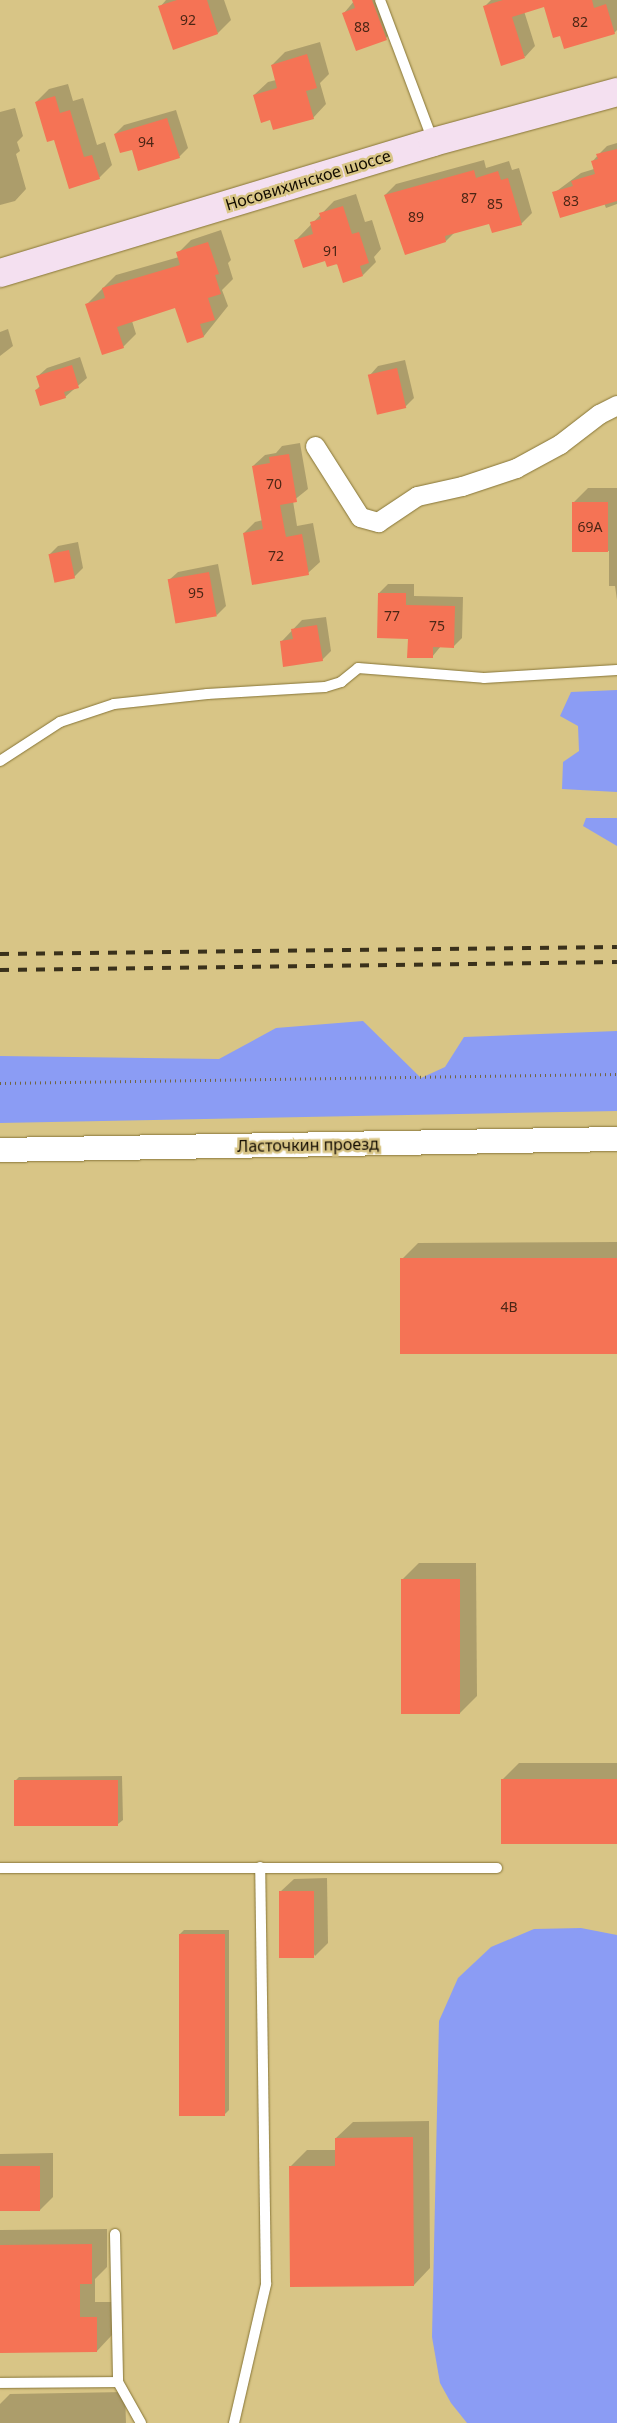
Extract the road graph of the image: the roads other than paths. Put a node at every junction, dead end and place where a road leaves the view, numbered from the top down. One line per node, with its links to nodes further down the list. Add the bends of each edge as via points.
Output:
1 (380, 0): 3 (lane)
2 (617, 92): 3 (main road, Носовихинское шоссе)
3 (433, 142): 4 (main road, Носовихинское шоссе)
4 (0, 272)
5 (617, 405): 6 (street, via 599,414 560,444 516,468 462,486 417,496 378,522 360,517)
6 (315, 446)
7 (617, 670): 8 (lane, via 484,678 358,668 341,682 325,687 173,697 81,712 46,730)
8 (0, 761)
9 (617, 1139): 10 (street, Ласточкин проезд)
10 (0, 1150)
11 (260, 1867): 12 (lane); 13 (lane); 18 (lane, via 266,2284)
12 (0, 1868)
13 (497, 1868)
14 (115, 2234): 15 (lane)
15 (118, 2382): 16 (lane); 17 (lane)
16 (0, 2383)
17 (141, 2423)
18 (234, 2423)

